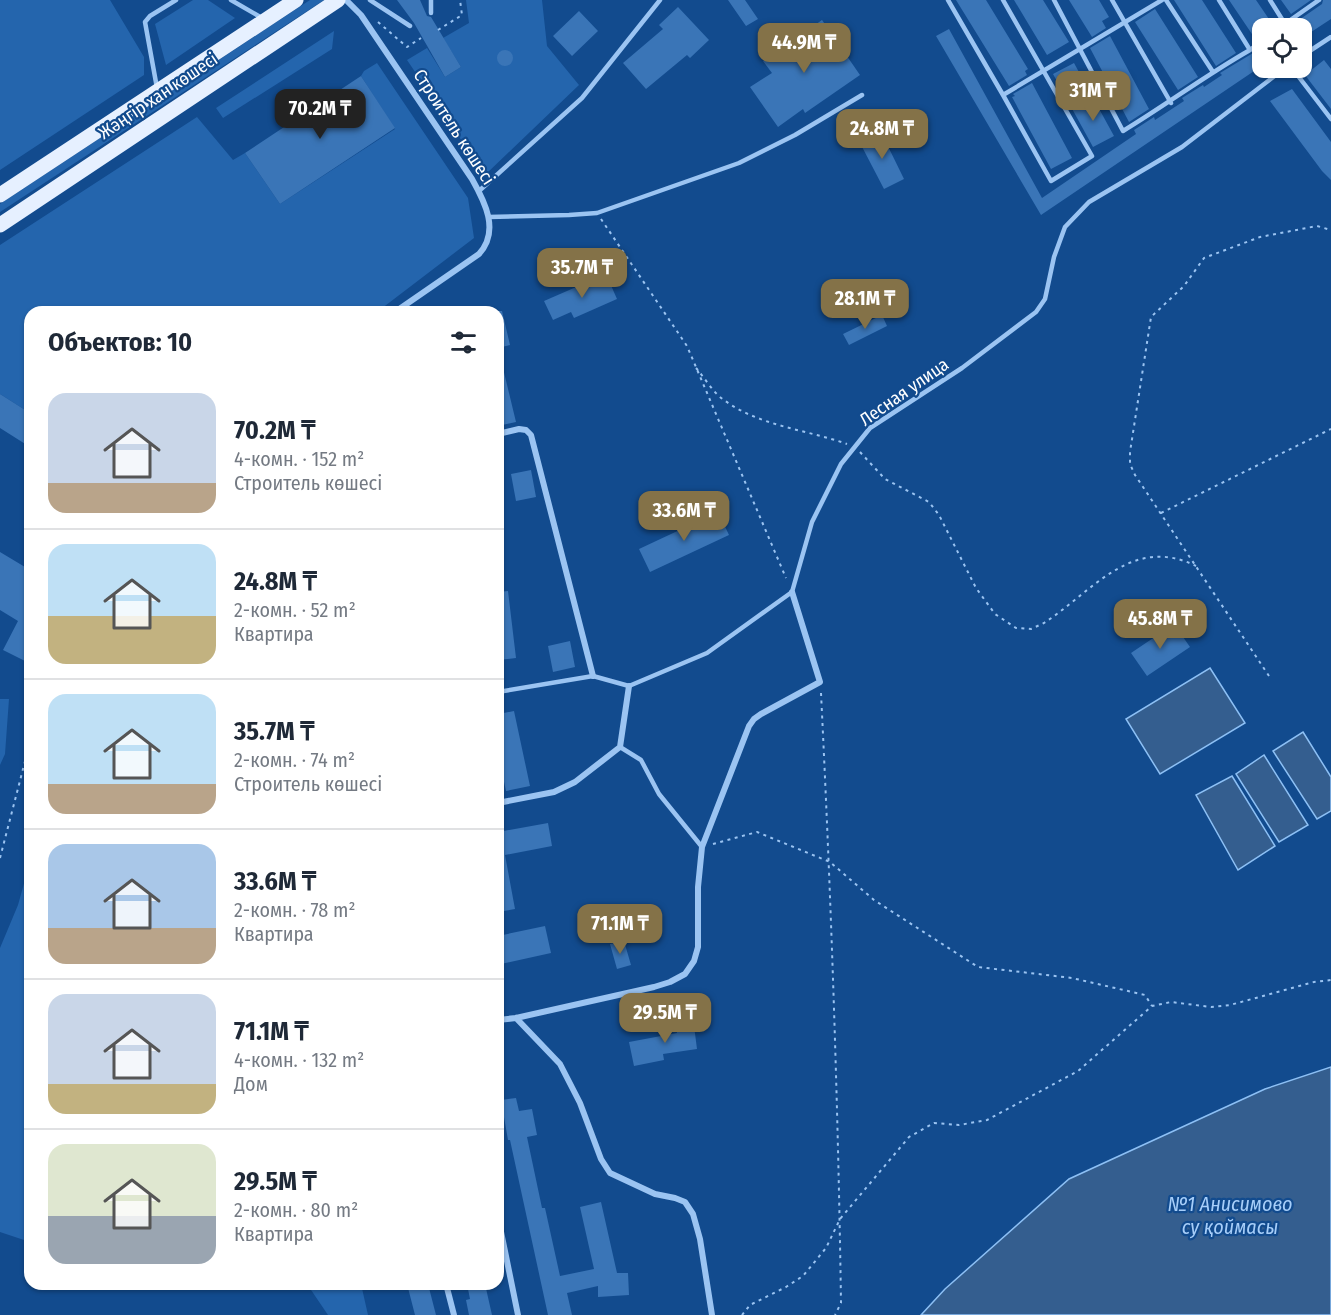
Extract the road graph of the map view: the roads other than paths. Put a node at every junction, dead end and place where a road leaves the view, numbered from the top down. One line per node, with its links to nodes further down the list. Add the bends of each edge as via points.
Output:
1 (176, 0): 31 (lane, via 145,22 158,87)
2 (231, 0): 18 (lane, via 260,18)
3 (296, 0): 18 (main road, Жәңгір хан көшесі)
4 (338, 0): 39 (main road, Жәңгір хан көшесі)
5 (346, 0): 36 (street, Строитель көшесі, via 368,25)
6 (370, 0): 22 (lane)
7 (431, 0): 17 (lane)
8 (660, 0): 36 (lane, via 582,98)
9 (948, 0): 33 (lane)
10 (1003, 0): 27 (lane)
11 (1054, 0): 24 (lane)
12 (1112, 0): 21 (lane)
13 (1164, 0): 21 (lane); 28 (lane)
14 (1219, 0): 25 (lane)
15 (1270, 0): 19 (lane)
16 (1318, 0): 20 (lane)
17 (431, 13)
18 (270, 17): 31 (main road, Жәңгір хан көшесі)
19 (1281, 18)
20 (1293, 18)
21 (1125, 23): 24 (lane); 34 (lane)
22 (410, 26)
23 (1330, 40): 26 (lane)
24 (1079, 48): 27 (lane); 34 (lane, via 1123,131)
25 (1250, 50): 28 (lane)
26 (1312, 50)
27 (1043, 70): 33 (lane); 33 (lane, via 1092,156 1084,161 1050,181)
28 (1213, 72): 34 (lane)
29 (1273, 78): 42 (lane, Лесная улица, via 1182,147 1089,202 1065,227 1045,299 1036,312 962,368 870,428 841,464 812,522)
30 (1300, 78): 35 (lane)
31 (154, 94): 37 (main road, Жәңгір хан көшесі)
32 (862, 95): 38 (lane, via 739,163 597,213)
33 (1003, 95)
34 (1171, 103)
35 (1331, 119)
36 (479, 191): 38 (street, Строитель көшесі)
37 (0, 195)
38 (489, 217): 40 (street, Строитель көшесі, via 487,246)
39 (0, 225)
40 (404, 306)
41 (504, 433): 43 (street, via 519,429 531,435)
42 (792, 592): 44 (lane, via 707,653); 48 (street, via 820,682 761,714 748,726)
43 (593, 676): 44 (lane); 45 (lane)
44 (629, 686): 46 (street)
45 (504, 691)
46 (620, 747): 47 (street, via 575,782 554,792); 48 (lane, via 640,760 659,794)
47 (504, 802)
48 (702, 848): 49 (street, via 698,947 685,974 654,987)
49 (516, 1018): 50 (street); 55 (street, via 560,1064 610,1173 655,1194 685,1202 693,1214)
50 (504, 1019)
51 (504, 1246): 54 (street)
52 (447, 1290): 53 (street)
53 (453, 1315)
54 (518, 1315)
55 (712, 1315)

